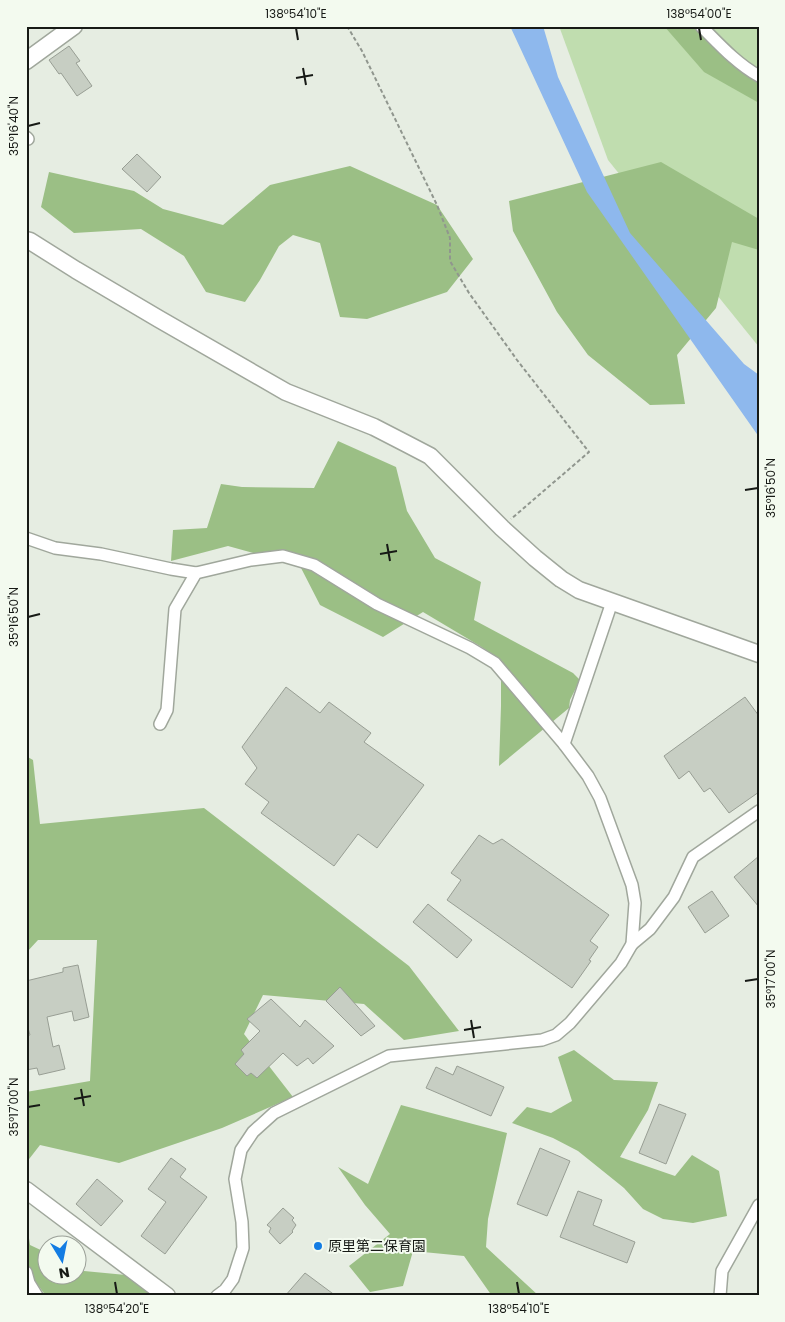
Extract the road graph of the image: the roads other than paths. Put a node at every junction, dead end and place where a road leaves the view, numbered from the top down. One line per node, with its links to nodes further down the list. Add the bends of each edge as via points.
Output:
1 (74, 26): 3 (street)
2 (701, 26): 4 (street)
3 (26, 61)
4 (759, 76)
5 (26, 240): 8 (street, via 286,392 374,427 430,456 502,528 561,579 579,590)
6 (26, 538): 7 (street, via 55,548)
7 (196, 573): 10 (street, via 175,609 167,710); 11 (street, via 283,556 314,565 377,604 495,663)
8 (612, 602): 9 (street); 11 (street)
9 (759, 654)
10 (160, 724)
11 (564, 744): 13 (street, via 600,798 632,886 635,903)
12 (759, 811): 13 (street, via 693,857 674,897 650,929)
13 (632, 944): 19 (street, via 621,963 556,1035 542,1040 389,1056 274,1113 253,1132 241,1150 235,1178 242,1222 242,1248 233,1279)
14 (26, 1190): 18 (street)
15 (759, 1205): 20 (street, via 722,1271)
16 (26, 1272): 17 (street)
17 (37, 1296)
18 (167, 1296)
19 (216, 1296)
20 (720, 1296)

